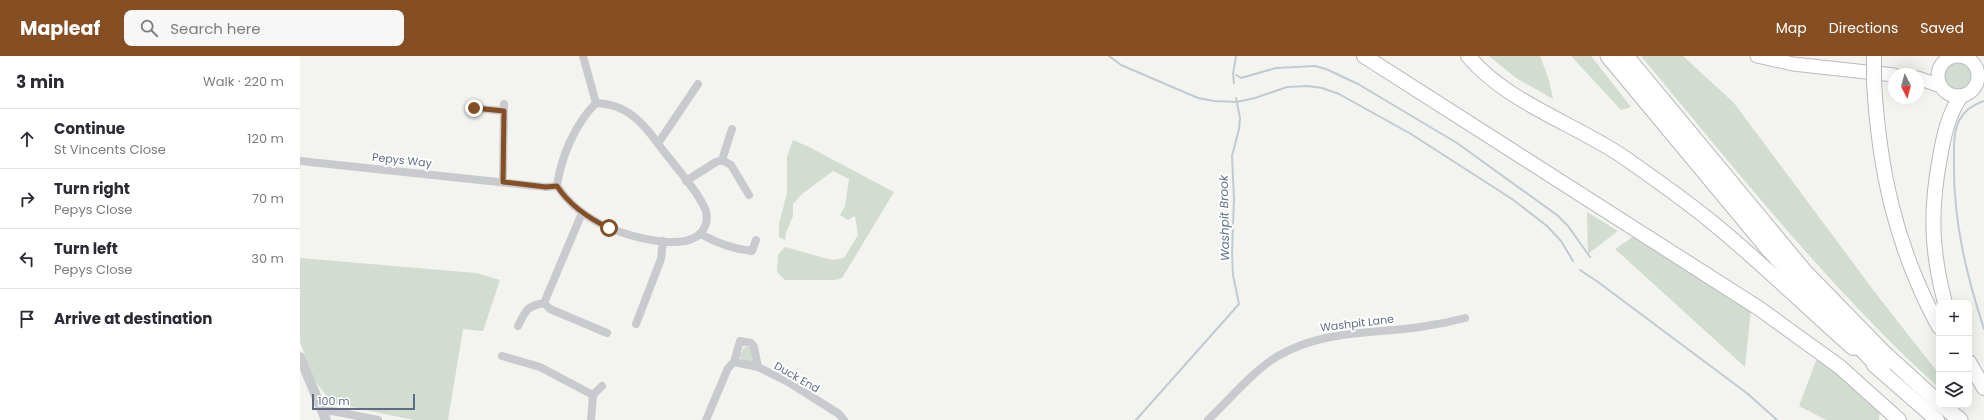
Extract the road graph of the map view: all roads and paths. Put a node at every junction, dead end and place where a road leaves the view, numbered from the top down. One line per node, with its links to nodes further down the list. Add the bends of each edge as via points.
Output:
1 (583, 56): 17 (street)
2 (1364, 56): 57 (highway, via 1760,309 1840,367)
3 (1468, 56): 43 (highway, via 1513,93 1621,155 1684,200 1715,224)
4 (1608, 56): 43 (highway, via 1770,251)
5 (1626, 56): 49 (highway, via 1805,272 1882,351)
6 (1757, 56): 10 (main road, via 1793,64)
7 (1874, 56): 34 (highway, bridge, via 1879,148 1892,214 1914,277)
8 (1940, 67): 9 (main road); 11 (main road, via 1949,58 1960,56 1971,61); 14 (main road)
9 (1924, 72)
10 (1888, 74)
11 (1981, 74): 16 (main road, via 1977,84)
12 (1924, 80): 14 (main road)
13 (698, 84): 20 (street)
14 (1940, 86): 16 (main road, via 1949,95)
15 (1984, 91): 16 (main road)
16 (1965, 95): 31 (highway, via 1954,106 1945,131 1934,201 1932,222 1938,279)
17 (596, 103): 20 (street, via 613,105 632,115 646,126); 25 (street, via 584,115 575,133)
18 (474, 108): 24 (street, via 504,107)
19 (732, 129): 21 (street)
20 (659, 142): 23 (street)
21 (722, 160): 23 (street); 26 (street, via 731,164)
22 (300, 161): 24 (street, Pepys Way)
23 (686, 181): 28 (street, via 706,211 706,225)
24 (503, 182): 25 (street, Pepys Way)
25 (557, 186): 27 (street, via 565,199)
26 (749, 195)
27 (582, 213): 30 (street, via 615,231 647,240); 32 (street)
28 (702, 234): 29 (street, via 728,247 752,251); 30 (street, via 690,240)
29 (756, 240)
30 (663, 241): 35 (street, via 661,259)
31 (1944, 300)
32 (544, 303): 36 (street, via 533,305 526,310); 37 (street, via 550,309)
33 (1464, 318): 56 (street, Washpit Lane, via 1420,327 1337,335 1297,346 1276,356)
34 (1936, 321)
35 (636, 324)
36 (518, 326)
37 (607, 333)
38 (502, 356): 48 (street, via 540,367)
39 (300, 357): 51 (street)
40 (734, 362): 41 (street, Duck End); 41 (street, via 740,341 751,343 754,346); 54 (street, via 728,368)
41 (758, 367): 55 (street, Duck End, via 790,383 839,414)
42 (1972, 367): 46 (highway)
43 (1883, 372): 58 (highway)
44 (1972, 378): 47 (highway)
45 (602, 386): 48 (street)
46 (1984, 388)
47 (1984, 394)
48 (593, 395): 53 (street)
49 (1936, 400)
50 (1946, 408): 59 (highway)
51 (324, 416): 52 (street, via 332,411)
52 (378, 420)
53 (591, 420)
54 (706, 420)
55 (844, 420)
56 (1208, 420)
57 (1899, 420)
58 (1937, 420)
59 (1960, 420)

